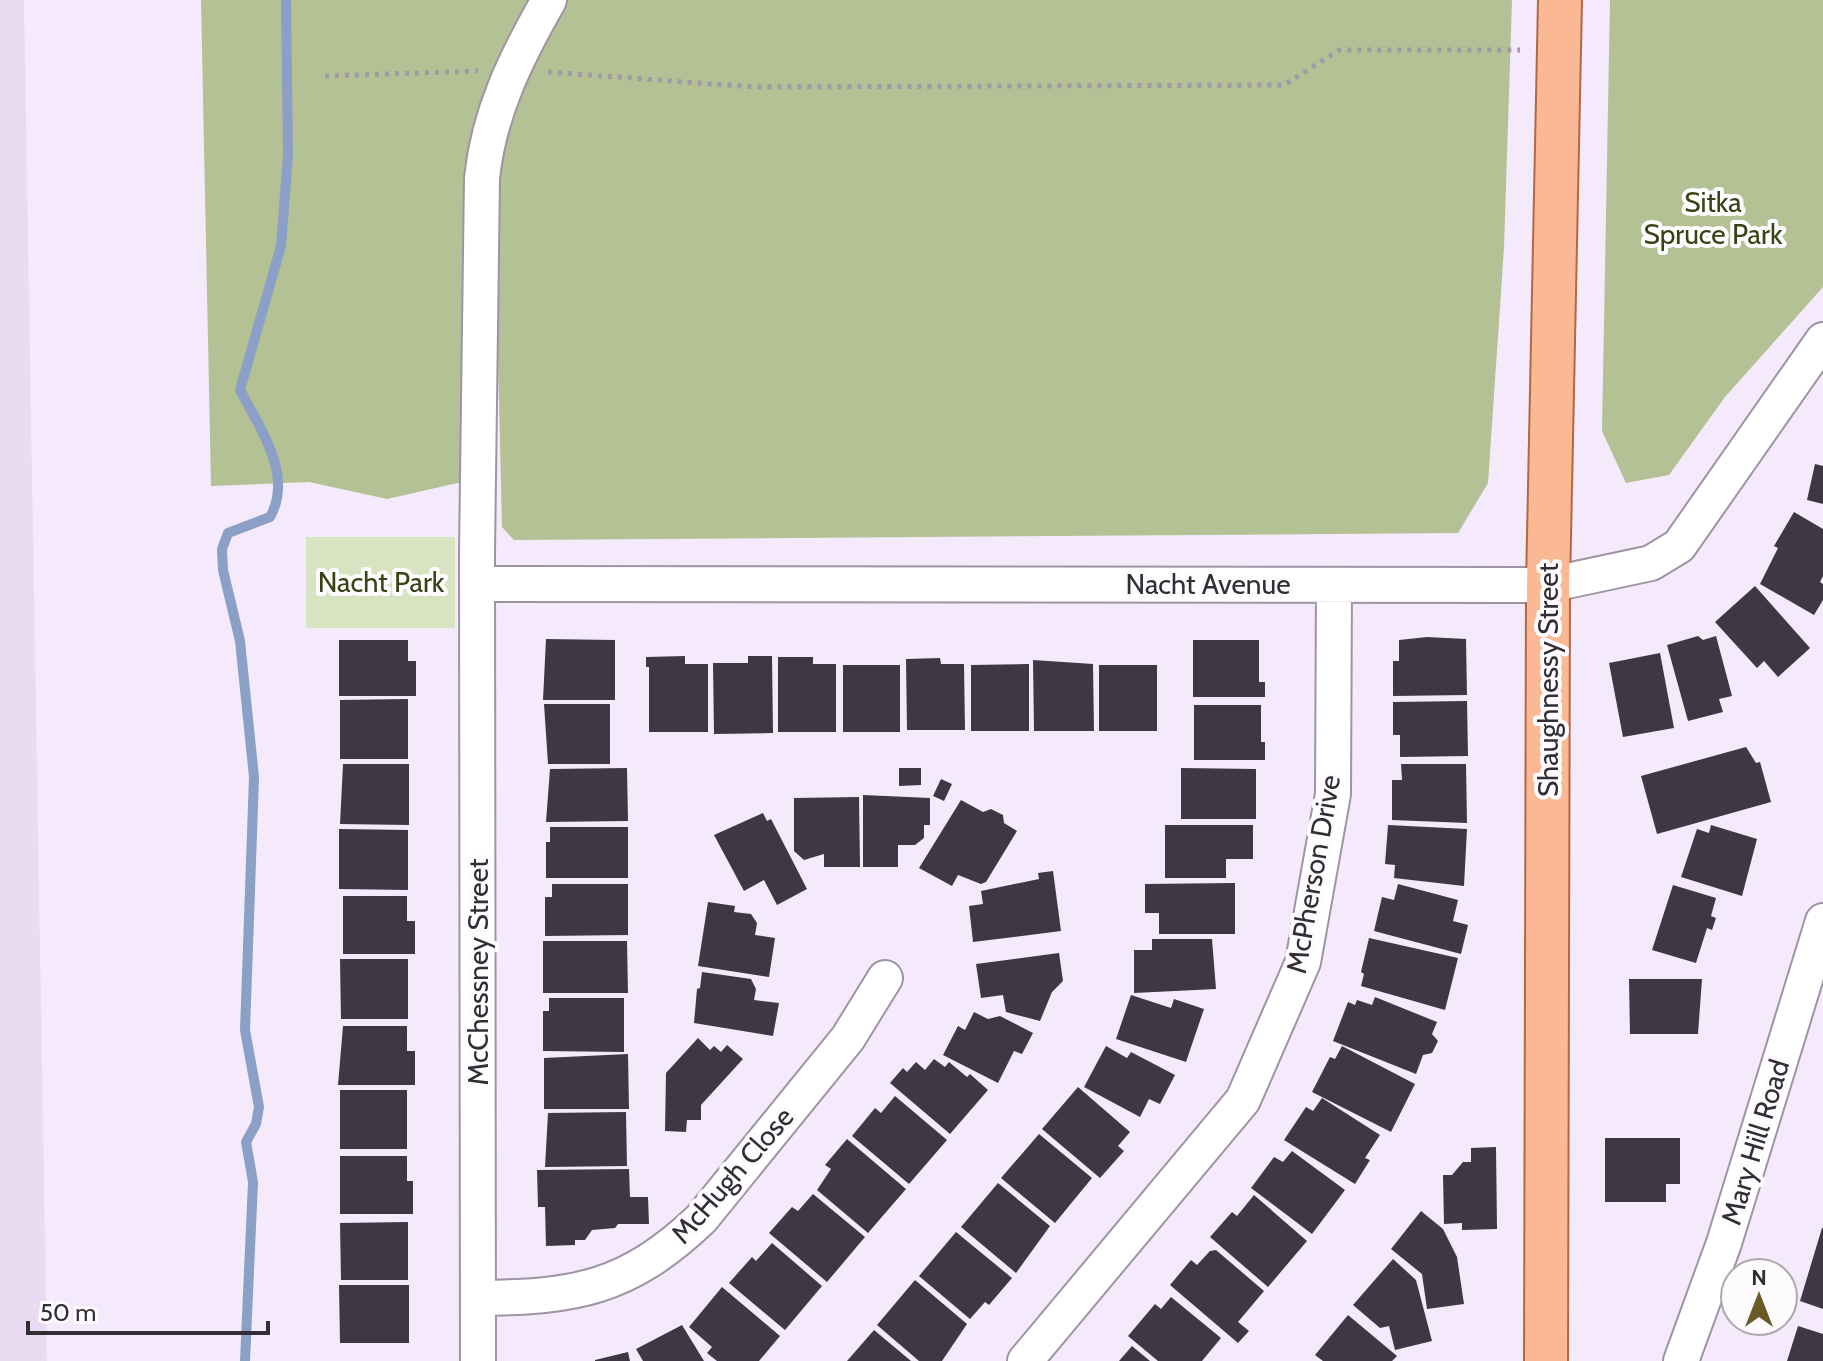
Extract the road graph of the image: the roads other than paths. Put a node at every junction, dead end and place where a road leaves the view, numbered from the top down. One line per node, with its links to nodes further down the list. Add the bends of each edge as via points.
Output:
1 (549, 0): 4 (street, McChessney Street, via 510,69 491,124 482,178)
2 (1560, 0): 6 (main road, Shaughnessy Street)
3 (1823, 340): 6 (street, Nacht Avenue, via 1679,546 1651,563)
4 (478, 584): 5 (street, Nacht Avenue); 9 (street, McChessney Street)
5 (1334, 585): 6 (street, Nacht Avenue); 11 (street, McPherson Drive, via 1333,794 1303,962 1243,1100)
6 (1548, 585): 12 (main road, Shaughnessy Street)
7 (1823, 921): 13 (street, Mary Hill Road, via 1724,1243)
8 (885, 978): 9 (street, McHugh Close, via 848,1038 701,1219 675,1243 614,1281 579,1292)
9 (478, 1298): 10 (street, McChessney Street)
10 (478, 1361)
11 (1025, 1361)
12 (1546, 1361)
13 (1681, 1361)

